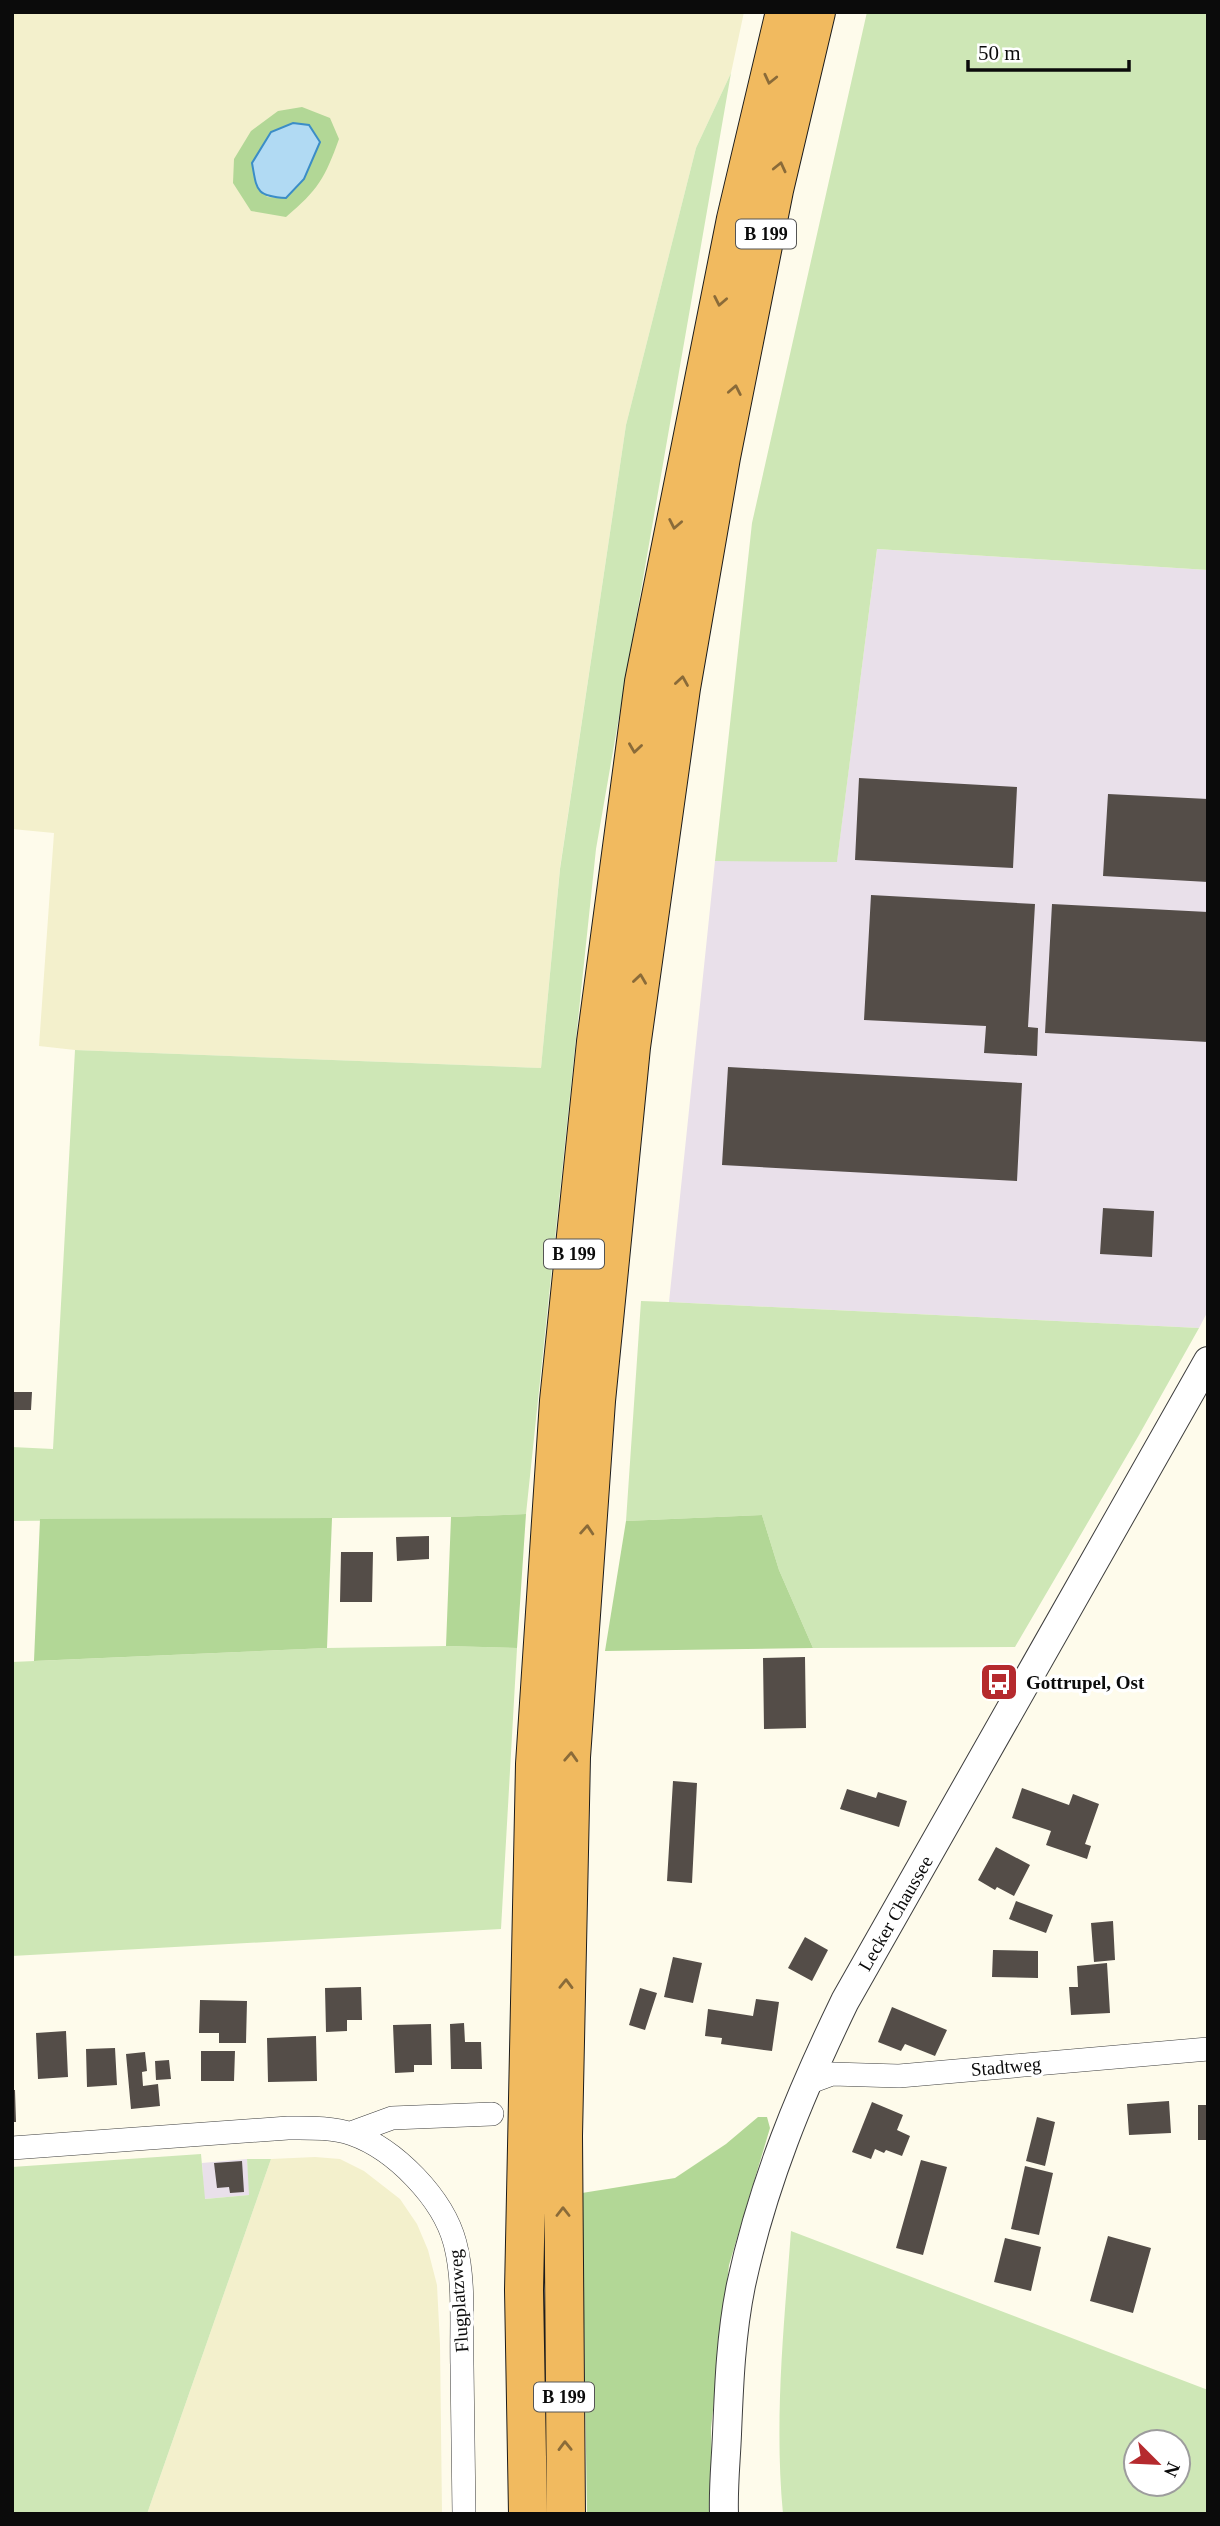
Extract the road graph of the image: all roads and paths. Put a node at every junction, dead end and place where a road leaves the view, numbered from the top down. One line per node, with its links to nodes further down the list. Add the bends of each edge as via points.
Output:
1 (785, 12): 10 (highway, B 199, one-way to 10, via 736,219 644,682 596,1042 559,1401 535,1764 524,2290)
2 (816, 12): 11 (highway, B 199, one-way to 2, via 563,2136 571,1757 596,1401 629,1060 681,688 721,457)
3 (1208, 1361): 5 (street, Lecker Chaussee, via 845,2001)
4 (1208, 2049): 5 (street, Stadtweg, via 899,2076 832,2074)
5 (805, 2084): 12 (street, Lecker Chaussee, via 756,2222 740,2288 730,2365)
6 (492, 2114): 7 (street, Flugplatzweg, via 392,2118)
7 (351, 2133): 8 (street, Flugplatzweg, via 288,2128); 9 (street, Flugplatzweg, via 387,2152 415,2176 454,2241 460,2280)
8 (12, 2148)
9 (464, 2514)
10 (528, 2514)
11 (565, 2514)
12 (724, 2514)

